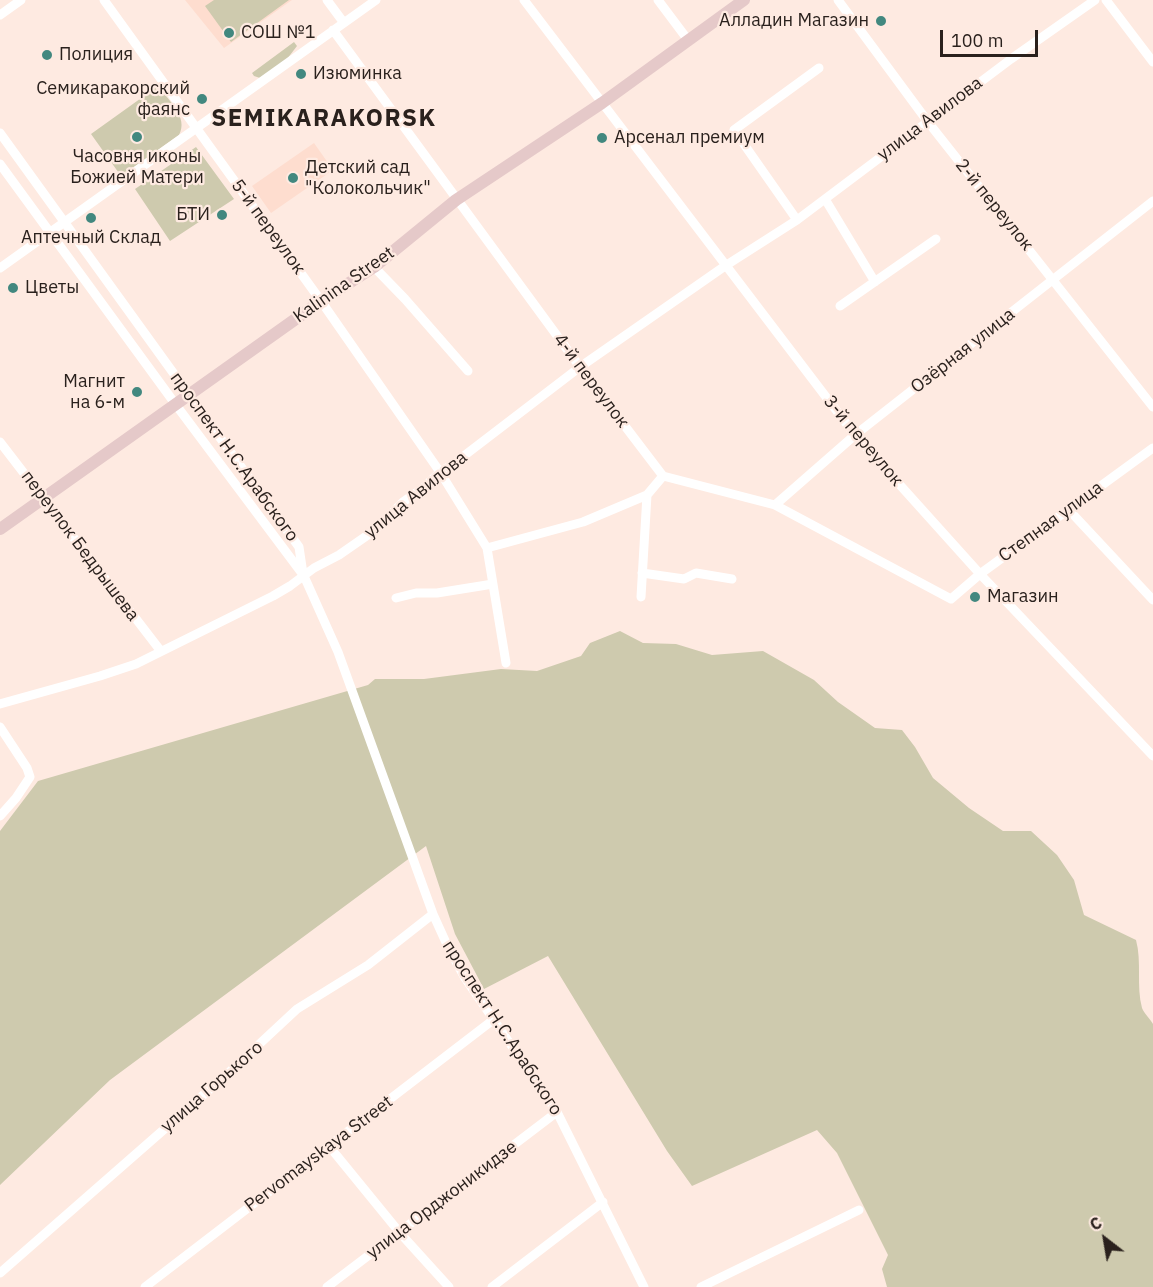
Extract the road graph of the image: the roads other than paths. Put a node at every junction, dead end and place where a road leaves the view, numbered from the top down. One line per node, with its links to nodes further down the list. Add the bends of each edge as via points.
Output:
1 (21, 0): 11 (street)
2 (104, 0): 19 (street, 5-й переулок)
3 (327, 0): 12 (street)
4 (376, 0): 12 (street)
5 (524, 0): 17 (street, 3-й переулок)
6 (657, 0): 14 (street)
7 (744, 0): 14 (main road, Kalinina Street)
8 (838, 0): 18 (street, 2-й переулок)
9 (1095, 0): 18 (street, улица Авилова, via 1011,58)
10 (1106, 0): 15 (street)
11 (0, 15)
12 (344, 23): 13 (street)
13 (333, 30): 19 (street); 23 (street, 4-й переулок)
14 (688, 40): 17 (main road, Kalinina Street)
15 (1153, 62)
16 (819, 68): 25 (street, via 734,130)
17 (602, 103): 23 (main road, Kalinina Street); 29 (street, 3-й переулок)
18 (928, 123): 22 (street, улица Авилова); 32 (street, 2-й переулок)
19 (196, 128): 26 (street); 34 (street, 5-й переулок)
20 (0, 134): 26 (street, проспект Н.С.Арабского)
21 (0, 164): 27 (street, проспект Н.С.Арабского)
22 (825, 199): 25 (street, улица Авилова); 33 (street)
23 (456, 200): 30 (main road, Kalinina Street); 36 (street, 4-й переулок)
24 (1153, 201): 32 (street, Озёрная улица)
25 (797, 220): 29 (street, улица Авилова)
26 (64, 222): 27 (street); 38 (street, проспект Н.С.Арабского)
27 (50, 232): 31 (street); 39 (street, проспект Н.С.Арабского)
28 (936, 239): 33 (street)
29 (725, 266): 36 (street, улица Авилова); 41 (street, 3-й переулок)
30 (374, 267): 34 (main road, Kalinina Street); 37 (street)
31 (0, 268)
32 (1053, 279): 40 (street, 2-й переулок); 41 (street, Озёрная улица)
33 (875, 282): 35 (street)
34 (321, 301): 38 (main road, Kalinina Street); 44 (street, 5-й переулок)
35 (840, 306)
36 (580, 367): 44 (street, улица Авилова); 45 (street, 4-й переулок)
37 (468, 371)
38 (189, 395): 39 (main road, Kalinina Street); 54 (street, проспект Н.С.Арабского, via 298,547)
39 (176, 405): 47 (main road, Kalinina Street); 54 (street, проспект Н.С.Арабского)
40 (1153, 407)
41 (855, 435): 48 (street, Озёрная улица); 53 (street, 3-й переулок)
42 (0, 442): 47 (street, переулок Бедрышева)
43 (1153, 447): 49 (street, Степная улица)
44 (440, 472): 51 (street, 5-й переулок); 54 (street, улица Авилова, via 375,530)
45 (663, 476): 46 (street); 48 (street)
46 (647, 495): 51 (street, via 583,522); 52 (street)
47 (44, 497): 50 (main road, Kalinina Street); 60 (street, переулок Бедрышева)
48 (775, 505): 53 (street, Степная улица, via 951,599)
49 (1068, 509): 53 (street, Степная улица); 59 (street)
50 (0, 529)
51 (487, 548): 56 (street, 5-й переулок)
52 (642, 573): 55 (street, via 684,579 696,573); 58 (street)
53 (980, 574): 64 (street, 3-й переулок)
54 (304, 576): 60 (street, улица Авилова, via 273,596); 66 (street, проспект Н.С.Арабского, via 338,652)
55 (732, 579)
56 (493, 584): 57 (street); 61 (street, 5-й переулок)
57 (396, 597)
58 (641, 597)
59 (1153, 600)
60 (160, 650): 62 (street, улица Авилова, via 136,664)
61 (506, 663)
62 (0, 704)
63 (0, 728): 65 (street, via 30,777)
64 (1153, 756)
65 (0, 816)
66 (433, 914): 67 (street, проспект Н.С.Арабского, via 448,947); 73 (street, улица Горького, via 368,965 297,1009)
67 (493, 1020): 68 (street, проспект Н.С.Арабского); 69 (street, Pervomayskaya Street)
68 (557, 1112): 70 (street, проспект Н.С.Арабского); 72 (street, улица Орджоникидзе)
69 (329, 1146): 72 (street); 74 (street, Pervomayskaya Street)
70 (603, 1202): 77 (street); 78 (street, проспект Н.С.Арабского)
71 (859, 1210): 79 (street)
72 (400, 1233): 75 (street, улица Орджоникидзе); 76 (street)
73 (0, 1273)
74 (145, 1287)
75 (327, 1287)
76 (449, 1287)
77 (492, 1287)
78 (644, 1287)
79 (701, 1287)

